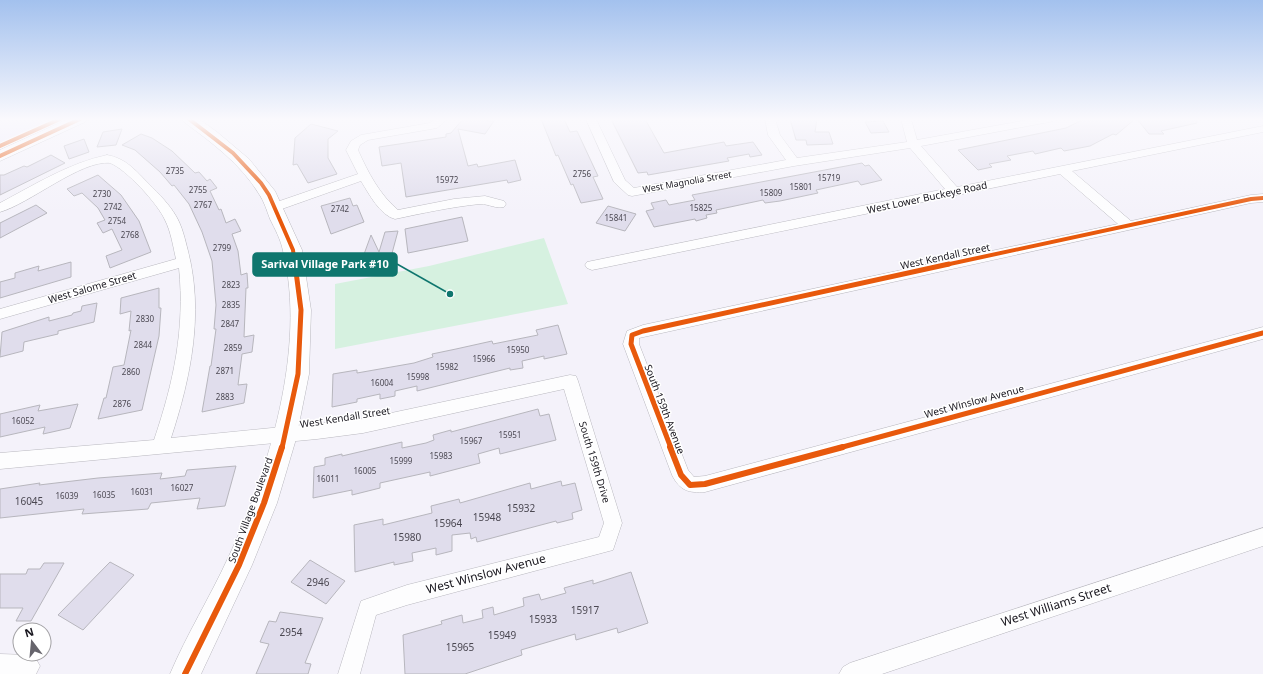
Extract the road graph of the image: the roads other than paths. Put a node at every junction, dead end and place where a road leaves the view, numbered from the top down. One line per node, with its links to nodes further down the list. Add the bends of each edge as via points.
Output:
1 (12, 150): 9 (street)
2 (229, 150): 16 (street, South Village Boulevard, via 258,179)
3 (352, 150): 12 (street)
4 (605, 150): 10 (street, West Magnolia Street, via 620,182 632,192)
5 (785, 150): 10 (street)
6 (870, 150): 10 (street, West Magnolia Street)
7 (918, 150): 13 (street)
8 (1158, 150): 11 (street, West Lower Buckeye Road)
9 (0, 156)
10 (794, 162)
11 (1063, 170): 13 (street, West Lower Buckeye Road); 18 (street)
12 (365, 176): 15 (street, via 387,208 395,215 454,203 484,200); 16 (street)
13 (954, 192): 20 (street, West Lower Buckeye Road)
14 (1263, 198): 18 (street, West Kendall Street)
15 (500, 204)
16 (276, 207): 25 (street, South Village Boulevard, via 293,254 300,296 296,386)
17 (0, 208): 19 (street, via 92,162 117,160 157,199 170,218)
18 (1129, 226): 22 (street, West Kendall Street)
19 (185, 261): 21 (street, West Salome Street); 26 (street, via 190,300 186,350 175,406)
20 (592, 266)
21 (0, 314)
22 (632, 335): 28 (street, South 159th Avenue, via 631,344 681,475)
23 (1261, 336): 28 (street, West Winslow Avenue, via 705,484)
24 (570, 381): 25 (street, West Kendall Street, via 363,426); 30 (street, South 159th Drive, via 613,523)
25 (286, 435): 26 (street, West Kendall Street); 33 (street, South Village Boulevard, via 267,497 236,573)
26 (160, 446): 27 (street, West Kendall Street)
27 (0, 460)
28 (690, 485)
29 (1263, 537): 35 (street, West Williams Street)
30 (606, 544): 34 (street, West Winslow Avenue, via 407,595 368,608)
31 (0, 665): 32 (street)
32 (27, 670)
33 (185, 674)
34 (348, 674)
35 (850, 674)

